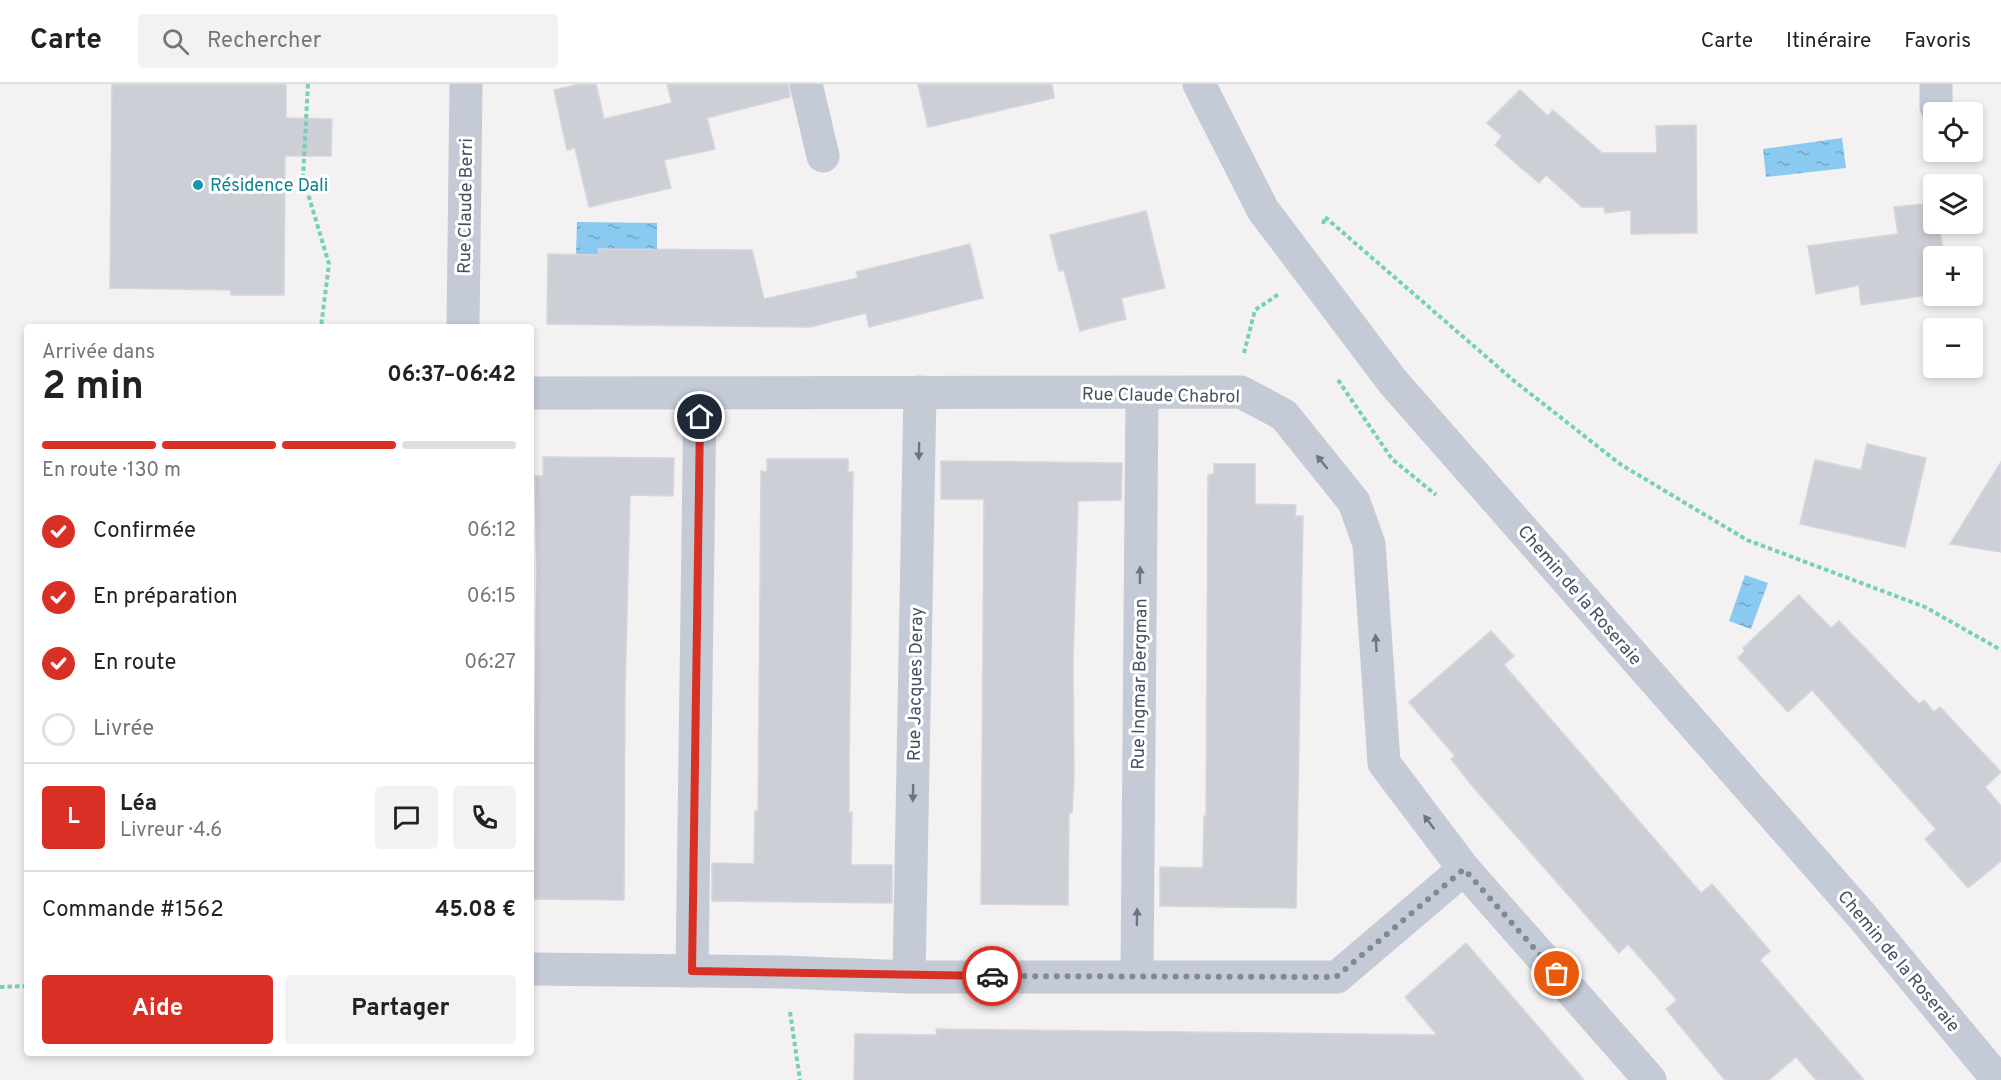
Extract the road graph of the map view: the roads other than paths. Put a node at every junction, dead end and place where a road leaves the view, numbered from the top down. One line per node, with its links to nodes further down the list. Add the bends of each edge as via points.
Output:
1 (466, 84): 5 (street, Rue Claude Berri)
2 (806, 84): 4 (street)
3 (1199, 84): 16 (street, Chemin de la Roseraie, via 1263,210 1393,382 1862,916)
4 (823, 156)
5 (463, 324)
6 (920, 392): 8 (street, Rue Claude Chabrol); 9 (street, Rue Claude Chabrol); 14 (street, Rue Jacques Deray, one-way to 14)
7 (534, 393): 9 (street, Rue Claude Chabrol)
8 (1142, 393): 10 (street, Rue Claude Chabrol, one-way to 8, via 1384,763 1369,544 1354,502 1284,415 1241,392); 13 (street, Rue Ingmar Bergman, one-way to 8)
9 (700, 394): 12 (street)
10 (1464, 869): 13 (street, via 1336,977); 15 (street, Rue Claude Chabrol)
11 (534, 969): 12 (street)
12 (692, 971): 14 (street)
13 (1137, 975): 14 (street)
14 (909, 977)
15 (1650, 1080)
16 (1998, 1080)

